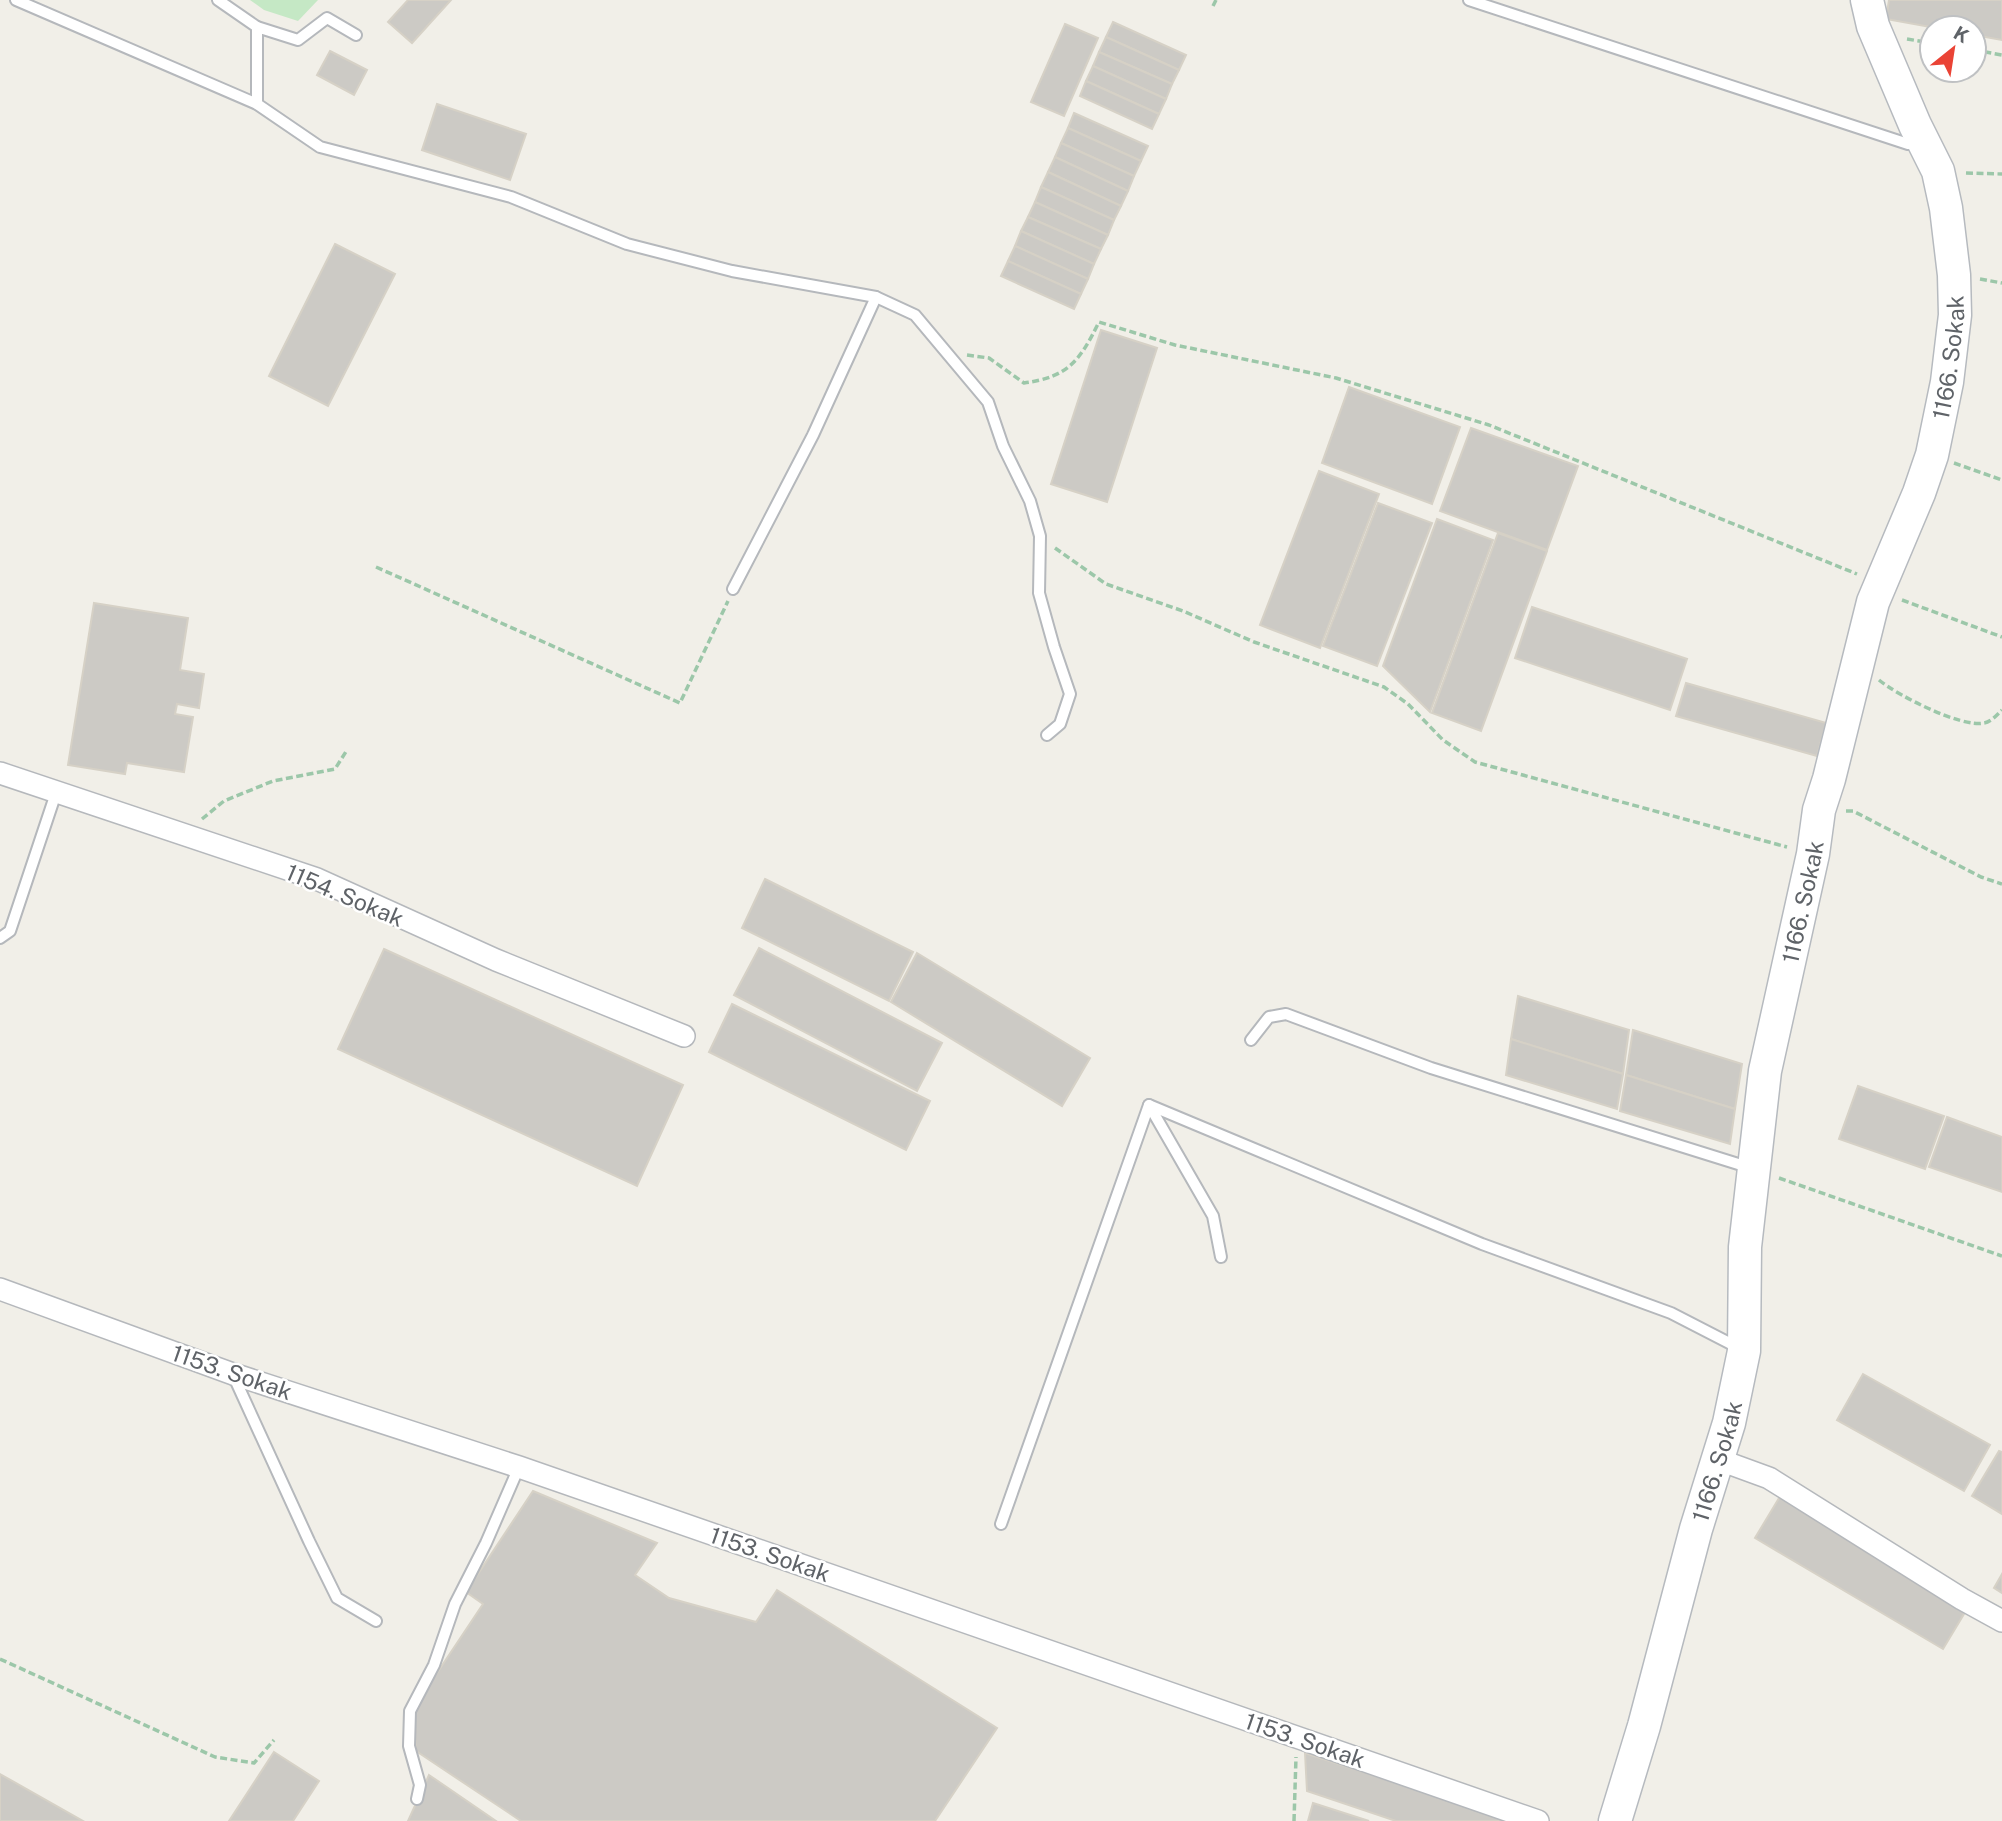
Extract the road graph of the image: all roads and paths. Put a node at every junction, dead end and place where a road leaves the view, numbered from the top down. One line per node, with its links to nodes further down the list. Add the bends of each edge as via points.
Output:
1 (16, 0): 9 (lane)
2 (218, 0): 7 (lane)
3 (1216, 0): 6 (path)
4 (1469, 0): 10 (lane, via 1908,144)
5 (1867, 0): 10 (street, 1166. Sokak, via 1872,26)
6 (1213, 6)
7 (257, 27): 8 (lane, via 298,40 327,18); 9 (lane)
8 (355, 35)
9 (257, 104): 13 (lane, via 320,147 511,197 627,244 732,271)
10 (1924, 143): 11 (street, 1166. Sokak)
11 (1938, 171): 12 (path); 15 (street, 1166. Sokak, via 1954,275 1955,315)
12 (2002, 174)
13 (876, 297): 14 (lane, via 915,315); 20 (lane, via 813,435)
14 (949, 352): 17 (lane, via 988,402); 19 (path, via 989,358 1024,383 1046,380 1066,371 1084,351 1099,322 1175,345 1336,378 1489,425)
15 (1932, 455): 16 (path); 19 (street, 1166. Sokak)
16 (2002, 480)
17 (1040, 536): 24 (lane, via 1039,593 1070,694 1060,724); 30 (path, via 1106,584 1384,687 1475,762)
18 (376, 567): 20 (path, via 680,703)
19 (1881, 584): 21 (path, via 1898,599); 22 (street, 1166. Sokak)
20 (733, 589)
21 (2002, 637)
22 (1858, 663): 23 (path, via 1892,691 1972,724 1988,723); 28 (street, 1166. Sokak)
23 (2002, 710)
24 (1047, 736)
25 (347, 750): 29 (path, via 335,769 273,781 224,801)
26 (0, 773): 27 (street, 1154. Sokak)
27 (56, 793): 29 (street, 1154. Sokak); 32 (lane, via 10,931)
28 (1819, 810): 30 (street, 1166. Sokak); 31 (path, via 1853,811)
29 (182, 835): 33 (street, 1154. Sokak, via 317,879 484,955)
30 (1813, 854): 36 (street, 1166. Sokak, via 1765,1071)
31 (2002, 884)
32 (0, 937)
33 (684, 1036)
34 (1251, 1040): 36 (lane, via 1269,1017 1286,1014 1431,1068)
35 (1149, 1105): 38 (lane, via 1213,1216); 40 (lane, via 1482,1244 1671,1313); 44 (lane)
36 (1754, 1169): 37 (path); 40 (street, 1166. Sokak, via 1745,1248)
37 (2002, 1256)
38 (1221, 1257)
39 (0, 1289): 41 (street, 1153. Sokak)
40 (1744, 1351): 42 (street, 1166. Sokak)
41 (233, 1374): 43 (street, 1153. Sokak); 46 (lane, via 337,1598)
42 (1717, 1459): 45 (street, via 1769,1478); 53 (street, 1166. Sokak)
43 (519, 1467): 48 (street, 1153. Sokak); 50 (lane, via 410,1711 409,1746 419,1786)
44 (1000, 1524)
45 (2002, 1620)
46 (376, 1621)
47 (0, 1660): 49 (path, via 215,1757 254,1763)
48 (1297, 1737): 51 (path); 52 (street, 1153. Sokak)
49 (274, 1741)
50 (417, 1799)
51 (1294, 1821)
52 (1538, 1821)
53 (1615, 1821)

